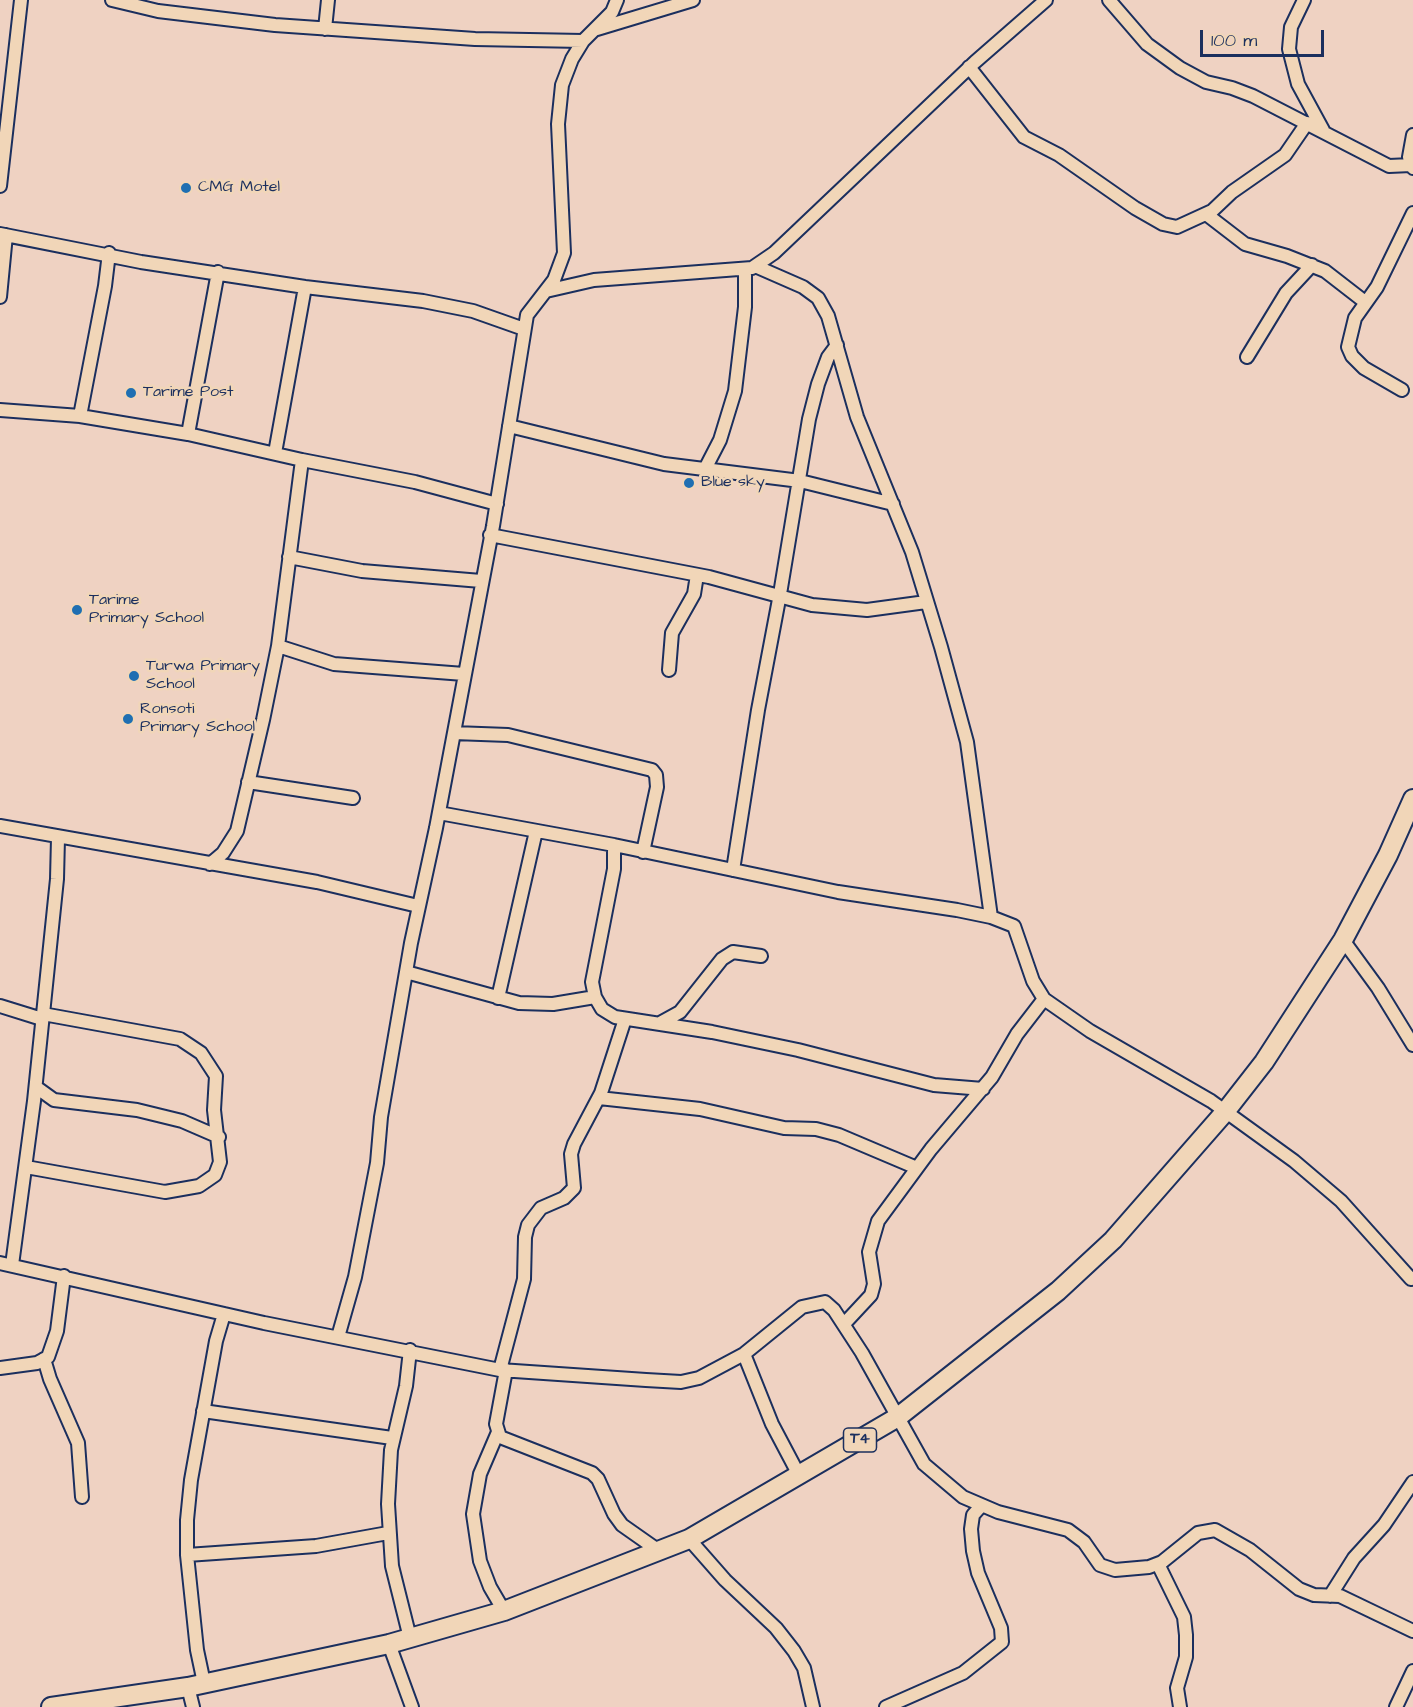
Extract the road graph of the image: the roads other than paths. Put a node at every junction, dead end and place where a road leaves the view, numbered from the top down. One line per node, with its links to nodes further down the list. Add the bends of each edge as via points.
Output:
1 (21, 0): 19 (street)
2 (112, 0): 10 (street, via 158,11)
3 (194, 0): 10 (street)
4 (328, 0): 11 (street)
5 (617, 0): 12 (street, via 612,12)
6 (693, 0): 12 (street)
7 (1046, 0): 14 (street)
8 (1109, 0): 15 (street, via 1147,44 1180,68 1206,82 1253,96)
9 (1304, 0): 16 (street, via 1292,27 1288,49 1298,84)
10 (194, 14): 11 (street)
11 (325, 29): 13 (street, via 475,39)
12 (594, 29): 13 (street)
13 (583, 41): 28 (street, via 562,85 558,124 564,253 554,280)
14 (969, 67): 21 (street, via 1024,136 1135,207 1163,224 1178,226); 25 (street, via 774,253)
15 (1307, 123): 16 (street); 21 (street, via 1284,156)
16 (1324, 131): 18 (street, via 1389,166)
17 (1413, 135): 18 (street, via 1409,157)
18 (1412, 166)
19 (0, 186)
20 (1413, 213): 30 (street, via 1377,287)
21 (1206, 214): 24 (street, via 1245,244)
22 (3, 235): 23 (street); 29 (street)
23 (109, 253): 26 (street, via 141,262); 36 (street)
24 (1312, 265): 30 (street, via 1326,271); 33 (street, via 1286,293)
25 (750, 268): 28 (street, via 594,280); 32 (street, via 803,287 818,298); 41 (street, via 735,391 720,440)
26 (218, 272): 27 (street); 38 (street)
27 (305, 287): 31 (street, via 423,301 473,311); 39 (street)
28 (545, 291): 31 (street, via 527,315)
29 (0, 297)
30 (1365, 302): 34 (street, via 1350,333 1350,352 1364,368)
31 (524, 329): 37 (street)
32 (837, 345): 42 (street, via 818,384); 44 (street, via 857,417)
33 (1247, 357)
34 (1402, 390)
35 (0, 410): 36 (street)
36 (80, 416): 38 (street)
37 (509, 426): 41 (street, via 664,464); 43 (street)
38 (188, 434): 39 (street)
39 (275, 453): 40 (street)
40 (302, 460): 43 (street); 46 (street)
41 (705, 469): 42 (street)
42 (800, 481): 44 (street); 49 (street)
43 (496, 504): 45 (street)
44 (893, 504): 50 (street)
45 (490, 535): 47 (street); 48 (street)
46 (290, 557): 48 (street, via 362,570); 51 (street)
47 (697, 575): 49 (street); 52 (street, via 694,594 672,633)
48 (482, 581): 53 (street)
49 (780, 594): 50 (street, via 812,605 867,610); 65 (street)
50 (927, 602): 67 (street, via 967,742)
51 (278, 646): 53 (street, via 334,663); 55 (street)
52 (669, 670)
53 (464, 674): 54 (street)
54 (454, 733): 58 (street); 63 (street, via 508,735 652,770 657,787)
55 (248, 782): 56 (street); 64 (street, via 237,831 223,853)
56 (352, 798)
57 (1410, 810): 68 (highway, T4)
58 (439, 813): 60 (street); 66 (street)
59 (0, 826): 61 (street)
60 (536, 831): 62 (street); 72 (street)
61 (58, 838): 64 (street); 75 (street)
62 (614, 845): 63 (street); 71 (street, via 610,892 594,966)
63 (643, 852): 65 (street)
64 (210, 864): 66 (street, via 361,890)
65 (733, 870): 67 (street)
66 (418, 906): 70 (street)
67 (991, 917): 73 (street, via 1014,926 1033,981)
68 (1343, 940): 78 (street); 82 (highway, T4, via 1264,1062)
69 (761, 956): 77 (street, via 733,952 722,959 689,1003)
70 (406, 972): 72 (street); 91 (street, via 377,1163 355,1277)
71 (595, 997): 72 (street, via 553,1004); 76 (street, via 602,1009)
72 (498, 998)
73 (1044, 999): 80 (street); 82 (street, via 1090,1032 1194,1090)
74 (0, 1006): 75 (street)
75 (42, 1016): 79 (street); 83 (street, via 149,1032 180,1040 201,1053 216,1076 214,1110)
76 (625, 1019): 77 (street); 81 (street)
77 (660, 1023): 80 (street, via 798,1050 934,1084)
78 (1413, 1044)
79 (36, 1087): 83 (street, via 54,1100 137,1110 182,1121); 84 (street)
80 (983, 1089): 85 (street)
81 (599, 1098): 85 (street, via 700,1109 784,1128 816,1129); 96 (street, via 571,1154 574,1188 564,1198 541,1208 528,1225 524,1279)
82 (1225, 1112): 88 (street, via 1328,1188); 98 (highway, T4, via 1105,1247 1058,1291)
83 (219, 1137): 84 (street, via 220,1162 215,1175 185,1191 127,1187)
84 (26, 1167): 86 (street)
85 (916, 1168): 90 (street, via 878,1221 869,1252 874,1284 871,1295)
86 (6, 1264): 87 (street)
87 (64, 1276): 89 (street); 94 (street, via 57,1331)
88 (1411, 1279)
89 (224, 1314): 91 (street); 97 (street)
90 (844, 1324): 93 (street, via 825,1302 814,1303 788,1316); 98 (street)
91 (338, 1337): 92 (street)
92 (410, 1350): 96 (street); 100 (street, via 406,1386)
93 (744, 1354): 96 (street, via 699,1378 681,1382); 101 (street, via 772,1424)
94 (44, 1359): 95 (street); 103 (street, via 78,1443)
95 (0, 1368)
96 (503, 1370): 99 (street)
97 (203, 1411): 100 (street); 108 (street, via 190,1480)
98 (898, 1418): 101 (highway, T4); 104 (street, via 924,1464 963,1497)
99 (498, 1432): 107 (street, via 506,1440 592,1473 622,1525); 111 (street, via 480,1474 473,1514 480,1561)
100 (392, 1438): 105 (street)
101 (800, 1477): 106 (highway, T4)
102 (1413, 1482): 110 (street)
103 (82, 1497)
104 (981, 1506): 109 (street, via 1068,1530 1108,1569); 121 (street, via 973,1515 974,1551 978,1573 1001,1628 1002,1642 963,1673)
105 (388, 1533): 108 (street, via 316,1546); 113 (street)
106 (689, 1539): 107 (highway, T4); 120 (street, via 794,1651 804,1668)
107 (659, 1551): 111 (highway, T4)
108 (187, 1555): 116 (street, via 197,1650)
109 (1158, 1564): 110 (street, via 1198,1533 1215,1530 1251,1550 1299,1589); 122 (street, via 1184,1617 1186,1657 1177,1688)
110 (1330, 1596): 112 (street, via 1354,1601)
111 (504, 1611): 113 (highway, T4)
112 (1413, 1631)
113 (410, 1638): 114 (highway, T4)
114 (389, 1644): 116 (highway, T4); 119 (street)
115 (1413, 1671): 123 (street)
116 (196, 1685): 117 (highway, T4); 118 (street)
117 (51, 1707)
118 (193, 1707)
119 (412, 1707)
120 (813, 1707)
121 (886, 1707)
122 (1180, 1707)
123 (1397, 1707)

